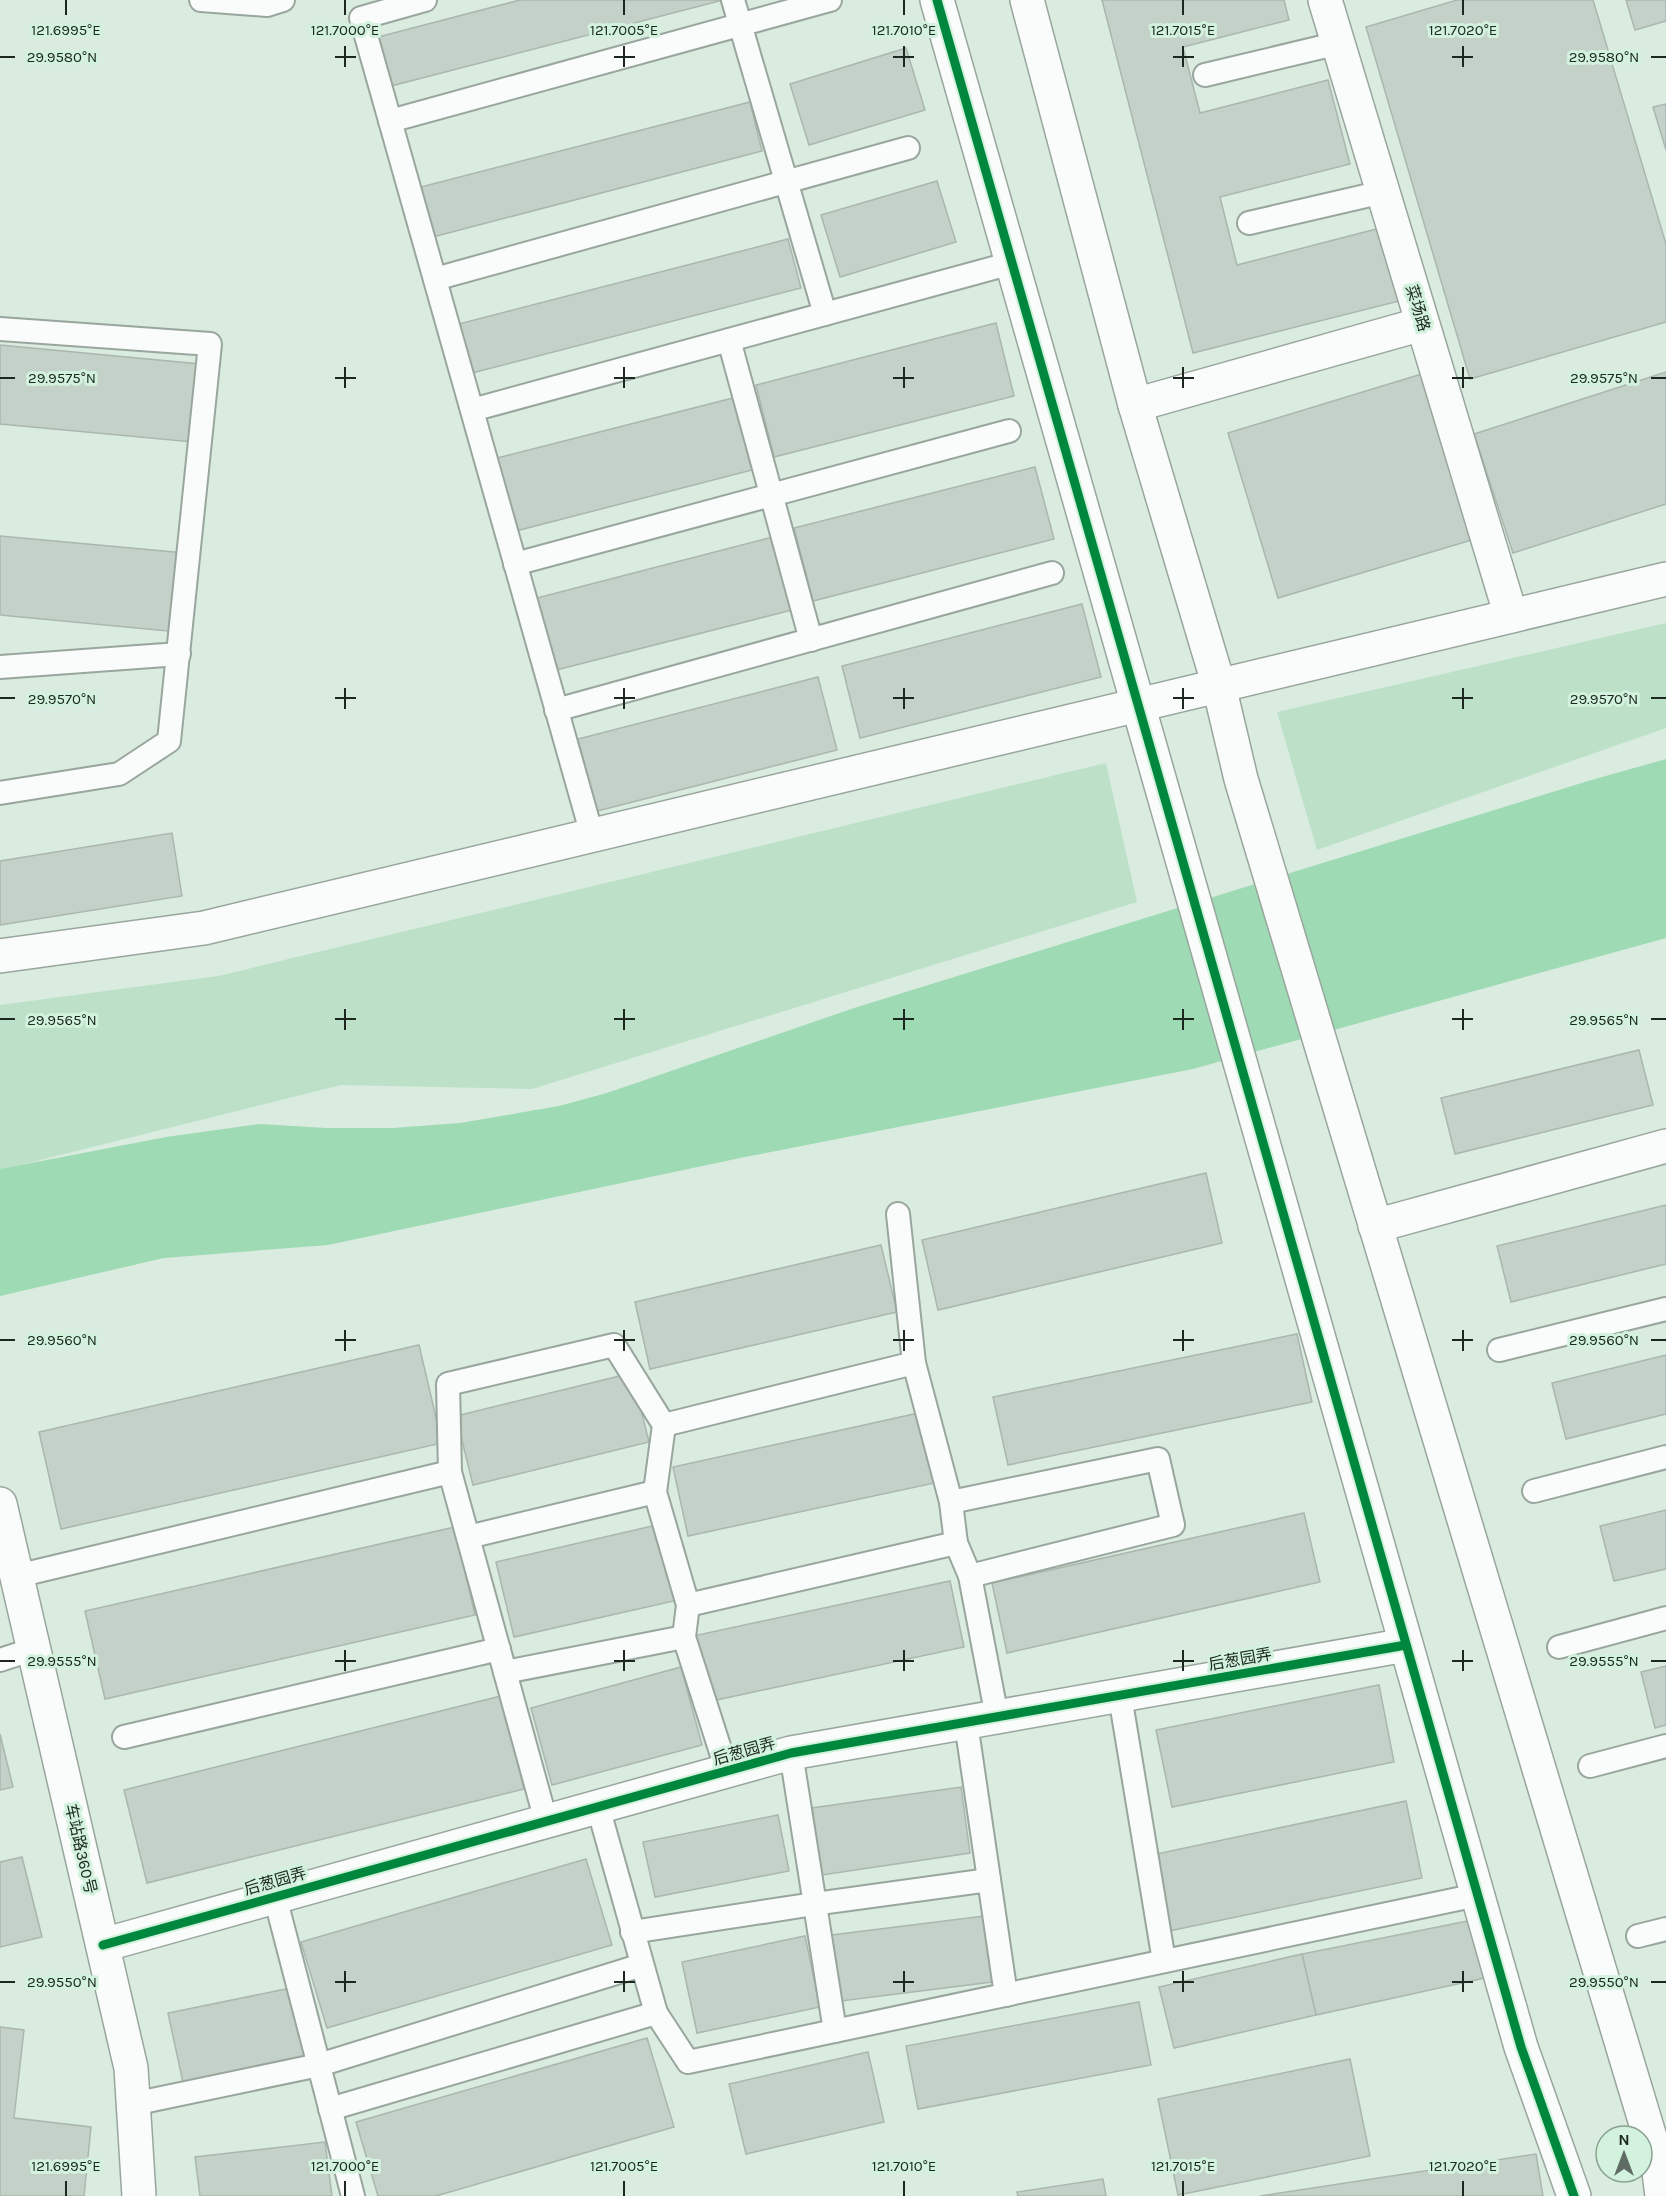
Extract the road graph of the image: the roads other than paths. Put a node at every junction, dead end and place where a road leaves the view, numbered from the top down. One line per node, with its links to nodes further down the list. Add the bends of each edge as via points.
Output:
1 (201, 0): 2 (lane, via 267,5)
2 (283, 0)
3 (425, 0): 12 (lane, via 361,18)
4 (733, 0): 9 (lane)
5 (830, 0): 9 (lane)
6 (938, 0): 17 (street)
7 (1027, 0): 23 (street)
8 (1333, 2): 10 (street, 菜场路)
9 (740, 25): 12 (lane); 14 (lane)
10 (1339, 43): 11 (lane); 15 (street, 菜场路)
11 (1205, 75)
12 (390, 121): 18 (lane)
13 (908, 148): 14 (lane)
14 (786, 182): 18 (lane); 19 (lane)
15 (1383, 192): 16 (lane); 20 (street, 菜场路)
16 (1249, 223)
17 (1012, 263): 19 (lane); 35 (street)
18 (435, 279): 24 (lane)
19 (825, 314): 22 (lane)
20 (1422, 324): 23 (street); 30 (street, 菜场路)
21 (0, 329): 32 (lane, via 210,344)
22 (729, 340): 24 (lane); 26 (lane)
23 (1135, 405): 34 (street)
24 (472, 410): 27 (lane)
25 (1009, 431): 26 (lane)
26 (771, 495): 27 (lane); 31 (lane)
27 (516, 564): 36 (lane)
28 (1052, 573): 31 (lane)
29 (1666, 579): 30 (street)
30 (1511, 616): 34 (street)
31 (810, 640): 36 (lane)
32 (178, 654): 33 (lane); 37 (lane, via 169,741 119,774)
33 (0, 667)
34 (1219, 686): 35 (street); 42 (street, via 1241,779)
35 (1138, 705): 38 (street); 60 (street)
36 (556, 710): 38 (lane)
37 (0, 793)
38 (592, 835): 39 (street, via 204,928)
39 (0, 956)
40 (1666, 1146): 42 (street)
41 (898, 1214): 45 (lane)
42 (1375, 1226): 94 (street, via 1658,2164)
43 (1666, 1309): 44 (lane)
44 (1499, 1350)
45 (914, 1363): 46 (lane); 51 (lane)
46 (664, 1425): 48 (lane, via 614,1345 448,1384); 50 (lane)
47 (1666, 1456): 49 (lane)
48 (450, 1472): 53 (lane); 55 (lane)
49 (1534, 1491)
50 (655, 1492): 53 (lane); 57 (lane)
51 (951, 1502): 54 (lane); 56 (lane, via 1158,1460 1173,1525)
52 (0, 1504): 55 (street, 车站路360号)
53 (468, 1537): 63 (lane)
54 (956, 1543): 56 (lane); 57 (lane)
55 (17, 1576): 62 (street, 车站路360号)
56 (970, 1576): 67 (lane)
57 (688, 1605): 59 (lane)
58 (1666, 1618): 61 (lane)
59 (684, 1636): 65 (lane); 72 (lane)
60 (1406, 1645): 66 (street, 后葱园弄); 76 (street)
61 (1559, 1647)
62 (34, 1649): 64 (lane); 82 (street, 车站路360号)
63 (499, 1649): 65 (lane); 68 (lane)
64 (0, 1660)
65 (506, 1672): 74 (lane)
66 (1120, 1696): 67 (street, 后葱园弄); 83 (lane)
67 (982, 1720): 70 (street, 后葱园弄); 75 (lane)
68 (124, 1737)
69 (1666, 1746): 71 (lane)
70 (791, 1753): 72 (street, 后葱园弄); 78 (lane)
71 (1590, 1766)
72 (727, 1771): 73 (street, 后葱园弄)
73 (598, 1807): 74 (street, 后葱园弄); 80 (lane)
74 (546, 1821): 77 (street, 后葱园弄)
75 (989, 1880): 78 (lane); 85 (lane)
76 (1477, 1895): 83 (lane); 93 (street, via 1521,2047)
77 (275, 1897): 82 (street, 后葱园弄); 88 (lane)
78 (814, 1904): 80 (lane); 87 (lane)
79 (1666, 1929): 81 (lane)
80 (632, 1932): 84 (lane)
81 (1638, 1936)
82 (103, 1945): 89 (street, 车站路360号, via 131,2068)
83 (1164, 1961): 85 (lane)
84 (642, 1965): 86 (lane); 88 (lane)
85 (1006, 1995): 87 (lane)
86 (656, 2013): 87 (lane, via 688,2062); 90 (lane)
87 (835, 2031)
88 (319, 2065): 89 (lane); 90 (lane)
89 (133, 2104): 91 (street, 车站路360号)
90 (330, 2109): 92 (lane)
91 (139, 2196)
92 (353, 2196)
93 (1574, 2196)
94 (1662, 2196)

